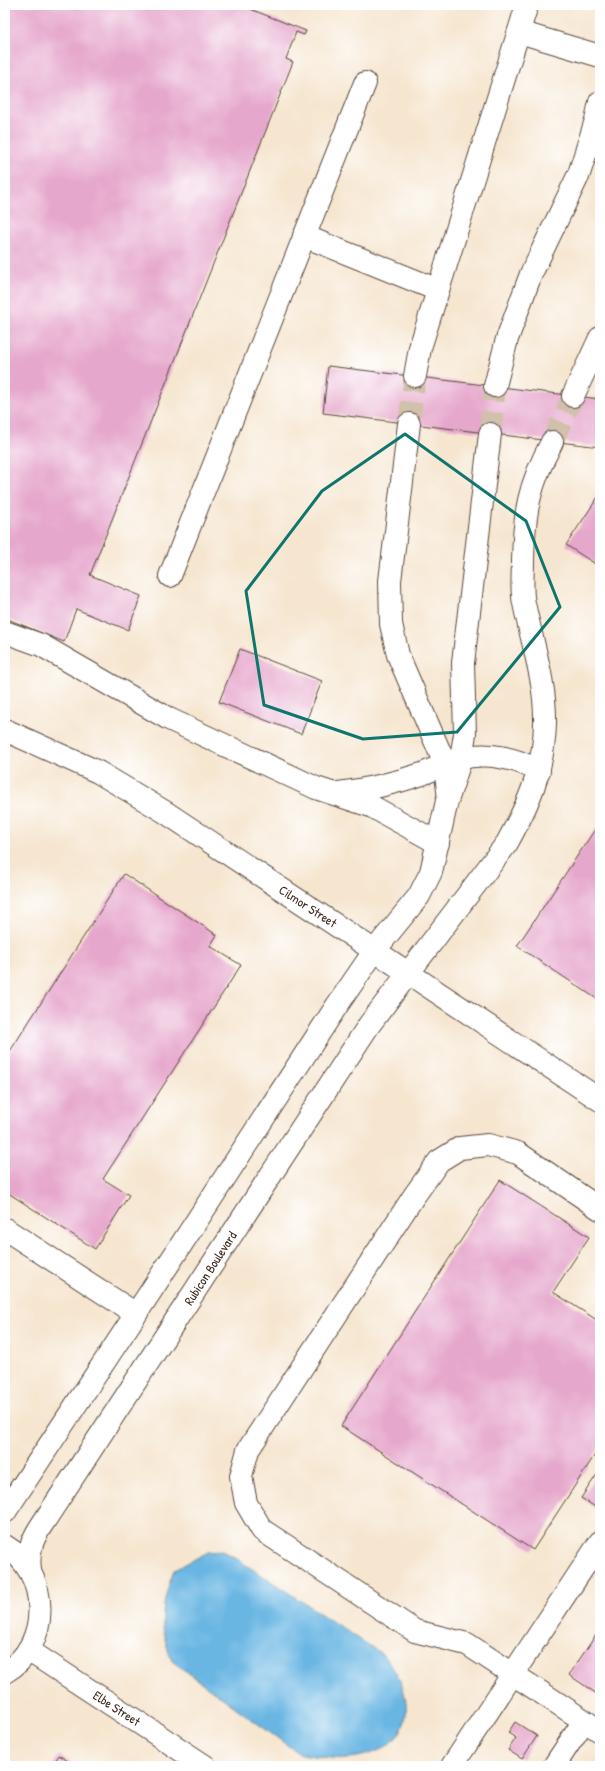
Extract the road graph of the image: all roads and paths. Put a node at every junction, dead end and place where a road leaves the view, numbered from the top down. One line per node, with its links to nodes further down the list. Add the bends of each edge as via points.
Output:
1 (527, 5): 2 (street)
2 (519, 32): 3 (street); 7 (street)
3 (600, 56)
4 (364, 83): 6 (street)
5 (600, 102): 10 (street, via 579,174 531,274 507,339)
6 (304, 236): 7 (street); 15 (street)
7 (438, 290): 9 (street, via 420,348)
8 (600, 338): 11 (street)
9 (415, 376)
10 (495, 386)
11 (573, 396)
12 (409, 424): 18 (street, via 390,581 391,624 398,655)
13 (490, 434): 18 (street, via 463,663 465,734)
14 (552, 442): 19 (street, Rubicon Boulevard, via 533,483 524,529 524,601 545,704 544,739)
15 (170, 576)
16 (5, 632): 20 (street, via 41,645 169,719 316,788)
17 (5, 730): 22 (street, Cilmor Street, via 98,772 165,812)
18 (453, 761): 19 (street, via 495,757 528,764); 20 (street, via 424,773 360,791); 21 (street)
19 (539, 771): 23 (street, Rubicon Boulevard, via 535,787 507,843)
20 (335, 793): 21 (street, via 371,806)
21 (438, 843): 22 (street, via 431,872 419,896)
22 (375, 950): 23 (street, Cilmor Street); 27 (street)
23 (409, 972): 24 (street, Cilmor Street); 31 (street, Rubicon Boulevard, via 369,1025 39,1529 29,1551)
24 (600, 1100)
25 (600, 1209): 34 (street, via 518,1153 488,1145 460,1148 438,1161 248,1450 241,1476 246,1503 262,1530 415,1631 467,1644)
26 (5, 1229): 27 (street)
27 (136, 1314): 28 (street)
28 (5, 1512)
29 (600, 1542): 34 (street)
30 (5, 1546): 31 (street, via 14,1551)
31 (30, 1571): 32 (street, via 38,1591 40,1613 37,1632)
32 (28, 1650): 33 (street); 36 (street, Elbe Street)
33 (5, 1672)
34 (513, 1674): 35 (street); 37 (street)
35 (592, 1726): 38 (street)
36 (205, 1766)
37 (452, 1766)
38 (554, 1766)

